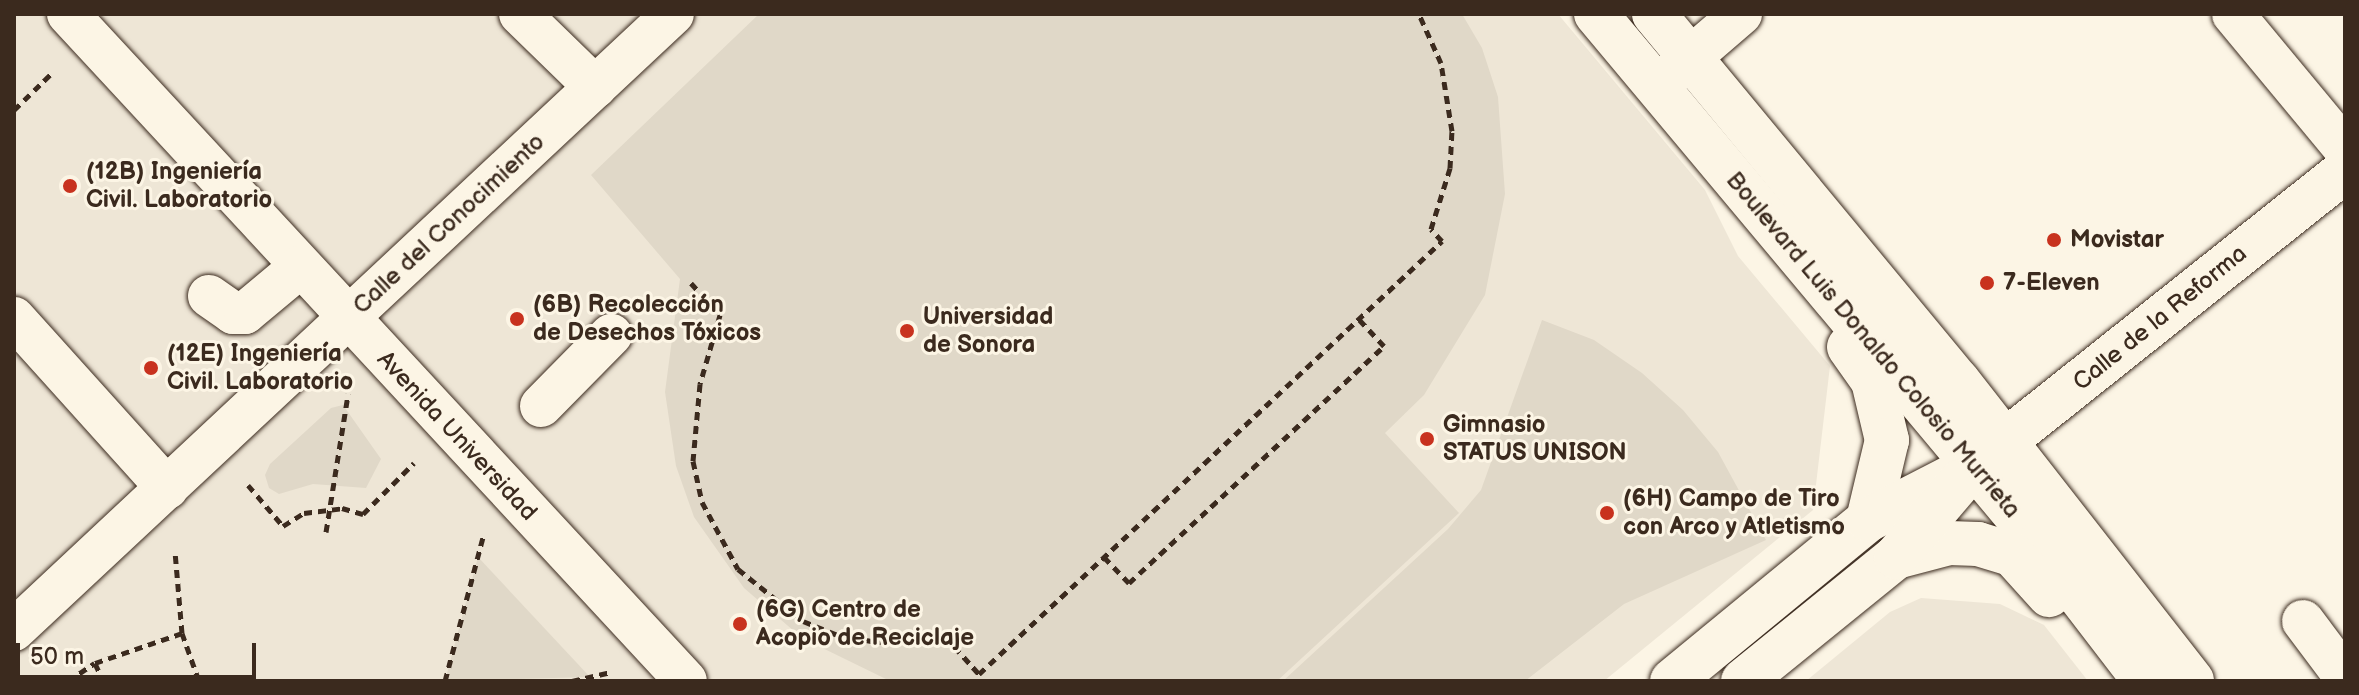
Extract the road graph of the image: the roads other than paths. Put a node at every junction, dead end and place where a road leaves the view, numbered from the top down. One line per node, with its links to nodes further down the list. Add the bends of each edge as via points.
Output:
1 (68, 14): 14 (street, Avenida Universidad)
2 (520, 14): 9 (street)
3 (673, 14): 9 (street, Calle del Conocimiento)
4 (1596, 14): 10 (main road, Boulevard Luis Donaldo Colosio Murrieta)
5 (1654, 14): 8 (main road, Boulevard Luis Donaldo Colosio Murrieta)
6 (1741, 14): 8 (street)
7 (2233, 14): 11 (street)
8 (1690, 57): 10 (street); 20 (main road, Boulevard Luis Donaldo Colosio Murrieta)
9 (595, 87): 17 (street, Calle del Conocimiento)
10 (1656, 87): 13 (main road, Boulevard Luis Donaldo Colosio Murrieta)
11 (2345, 149)
12 (2345, 171): 20 (main road, Calle de la Reforma)
13 (1735, 180): 20 (main road, Boulevard Luis Donaldo Colosio Murrieta); 22 (main road, via 1771,251 1873,381 1887,440)
14 (300, 267): 15 (street, via 245,313 233,313); 17 (street, Avenida Universidad)
15 (209, 296)
16 (14, 318): 21 (street)
17 (348, 318): 21 (street, Calle del Conocimiento); 27 (street, Avenida Universidad)
18 (611, 335): 19 (street)
19 (541, 406)
20 (1990, 453): 22 (main road, Calle de la Reforma); 23 (main road, Calle de la Reforma); 31 (main road, Boulevard Luis Donaldo Colosio Murrieta); 32 (main road, Boulevard Luis Donaldo Colosio Murrieta)
21 (167, 488): 25 (street, Calle del Conocimiento)
22 (1868, 520): 28 (main road, Calle de la Reforma)
23 (1896, 557): 29 (main road, Calle de la Reforma); 30 (main road, via 1949,543 1978,544 2013,555)
24 (2303, 621): 26 (street)
25 (14, 630)
26 (2345, 677)
27 (686, 681)
28 (1672, 681)
29 (1743, 681)
30 (2116, 681)
31 (2145, 681)
32 (2192, 681)

